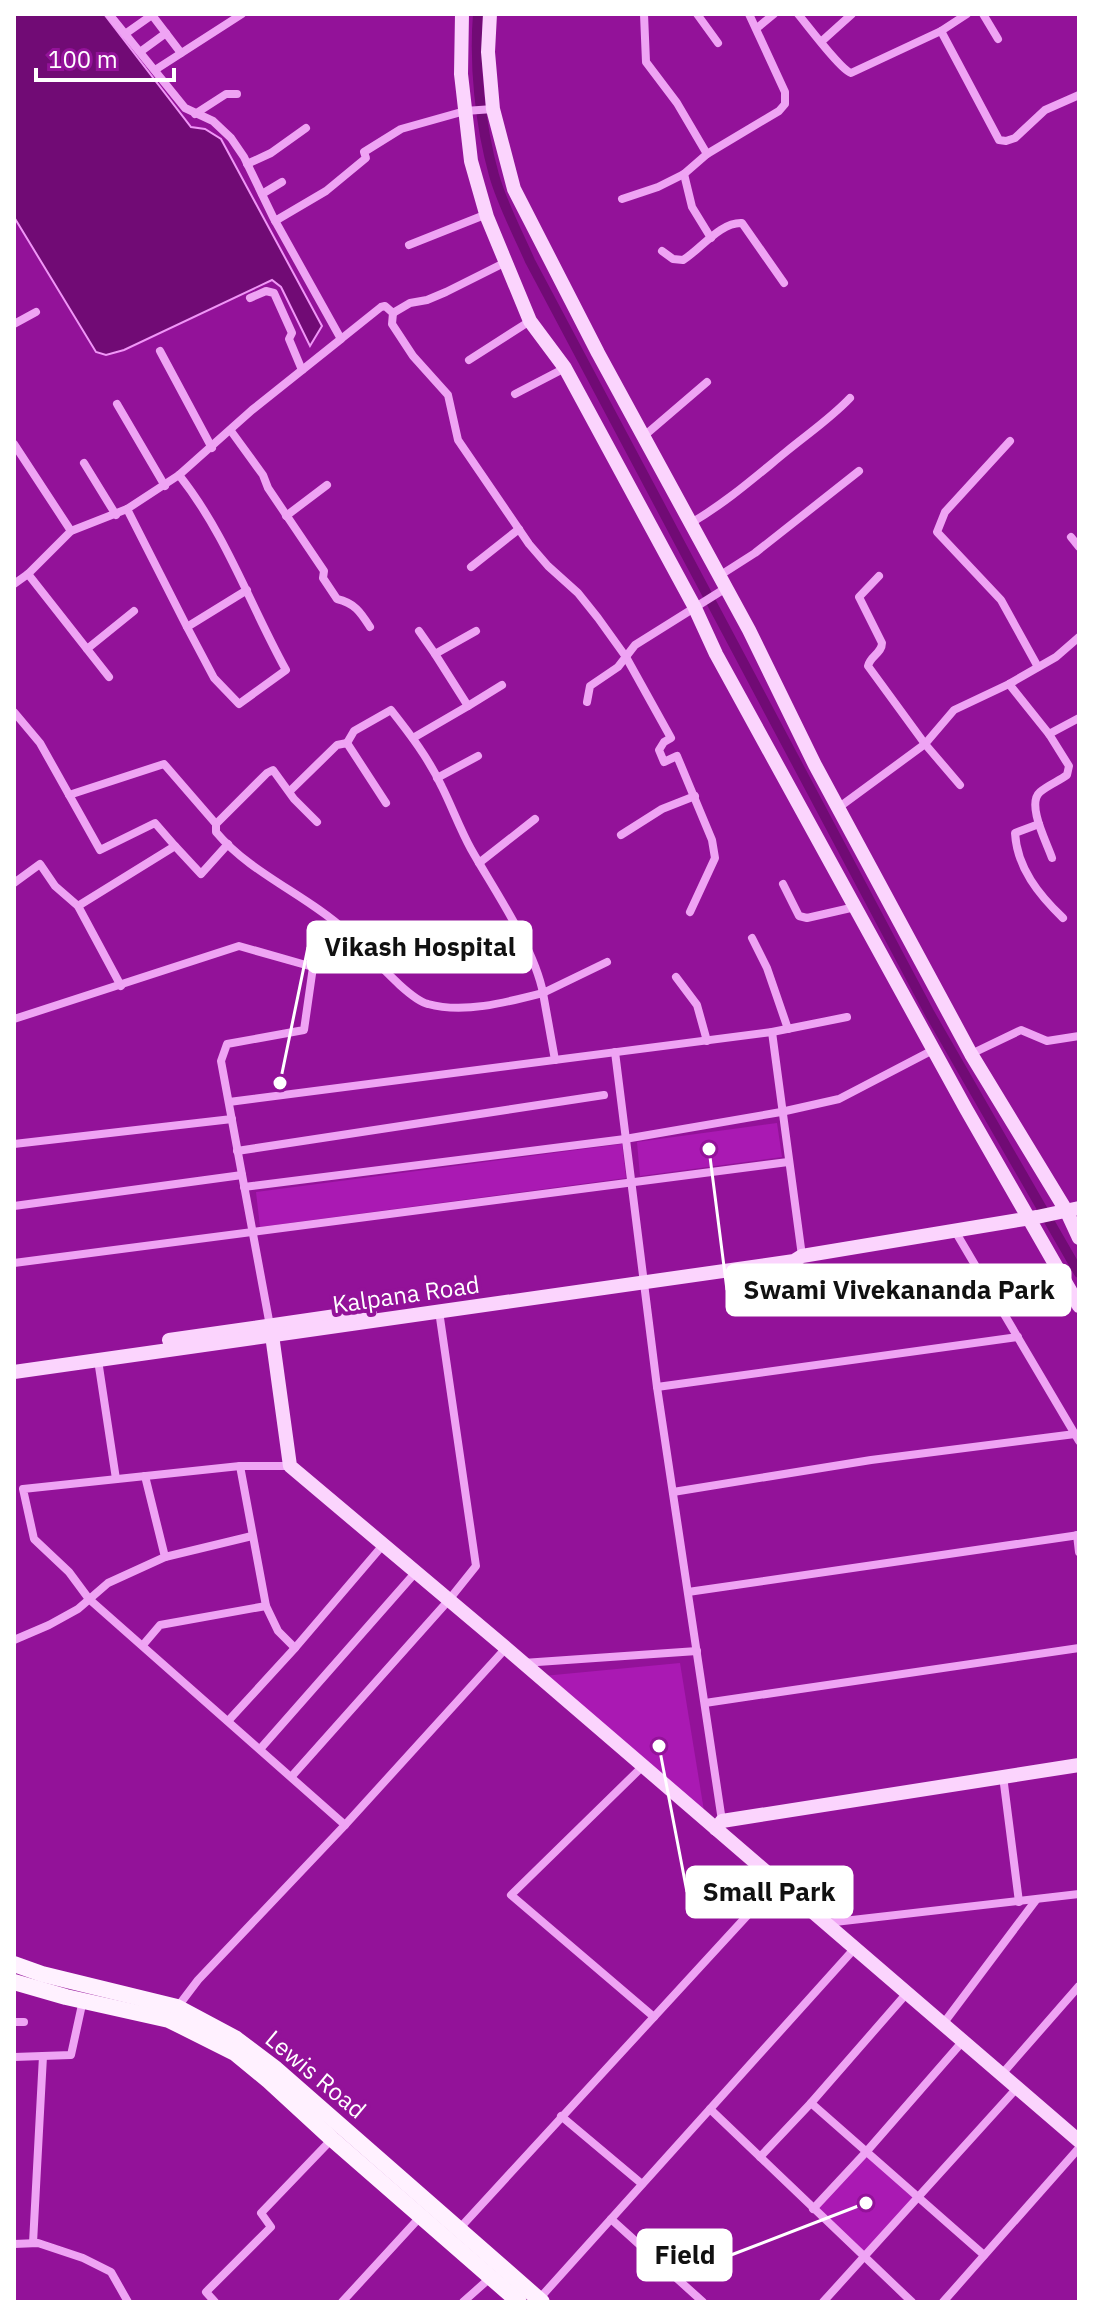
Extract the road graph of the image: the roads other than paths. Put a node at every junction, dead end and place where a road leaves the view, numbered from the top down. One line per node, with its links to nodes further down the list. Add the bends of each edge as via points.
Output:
1 (109, 14): 16 (street)
2 (242, 14): 21 (street)
3 (462, 14): 26 (street, via 461,74)
4 (490, 14): 25 (street)
5 (644, 14): 29 (street, via 646,62)
6 (697, 14): 19 (street)
7 (749, 14): 13 (street)
8 (774, 14): 13 (street)
9 (798, 14): 18 (street)
10 (852, 14): 18 (street)
11 (967, 14): 14 (street)
12 (983, 14): 17 (street)
13 (757, 28): 29 (street, via 785,92 785,104)
14 (941, 31): 18 (street, via 851,73); 24 (street, via 999,140 1015,138 1045,110)
15 (166, 33): 16 (street, via 152,15); 20 (street); 21 (street)
16 (125, 34): 20 (street)
17 (998, 39)
18 (822, 41)
19 (718, 43)
20 (140, 52): 22 (street)
21 (181, 53): 22 (street)
22 (155, 70): 27 (street)
23 (237, 94): 27 (street, via 226,94)
24 (1079, 95)
25 (490, 109): 26 (street); 57 (street, via 514,189)
26 (469, 111): 35 (street, via 471,161); 36 (street, via 401,129 364,152 366,158 326,191)
27 (195, 114): 30 (street, via 213,121 231,138)
28 (306, 128): 30 (street)
29 (707, 154): 31 (street)
30 (247, 164): 33 (street)
31 (684, 174): 34 (street); 37 (street, via 692,207)
32 (282, 182): 33 (street)
33 (262, 194): 36 (street)
34 (622, 199)
35 (487, 214): 38 (street); 40 (street)
36 (275, 221): 47 (street)
37 (711, 238): 39 (street, via 683,260); 41 (street, via 742,223)
38 (409, 245)
39 (662, 251)
40 (506, 262): 44 (street); 45 (street)
41 (784, 283)
42 (250, 298): 51 (street, via 274,293)
43 (36, 312): 46 (street)
44 (393, 313): 47 (street, via 381,307); 70 (street, via 392,324 413,356 448,395 458,440)
45 (530, 321): 49 (street); 50 (street)
46 (14, 324)
47 (341, 339): 51 (street)
48 (160, 351): 59 (street)
49 (469, 360)
50 (565, 368): 53 (street); 80 (street)
51 (302, 370): 56 (street)
52 (707, 382): 57 (street)
53 (515, 394)
54 (850, 398): 69 (street, via 727,502)
55 (117, 404): 65 (street)
56 (231, 431): 59 (street); 68 (street)
57 (644, 436): 69 (street)
58 (1010, 441): 90 (street, via 945,512 937,532 1001,600)
59 (212, 448): 63 (street)
60 (15, 449): 71 (street)
61 (84, 463): 67 (street)
62 (859, 471): 78 (street)
63 (179, 475): 65 (street); 79 (street, via 202,503)
64 (327, 485): 68 (street)
65 (165, 486): 66 (street)
66 (127, 509): 67 (street); 82 (street)
67 (116, 515): 71 (street)
68 (286, 516): 83 (street, via 337,599 358,609)
69 (691, 523): 78 (street)
70 (519, 529): 74 (street); 89 (street, via 578,593)
71 (71, 531): 75 (street)
72 (1071, 537): 73 (street)
73 (1079, 547)
74 (471, 567)
75 (28, 574): 77 (street); 87 (street)
76 (879, 576): 101 (street, via 859,597 882,643 868,666)
77 (14, 584)
78 (720, 586): 80 (street); 109 (street)
79 (247, 590): 82 (street); 82 (street, via 286,670 239,704 214,678)
80 (698, 604): 89 (street, via 635,645); 122 (street, via 716,654)
81 (134, 611): 87 (street)
82 (187, 627)
83 (370, 627)
84 (419, 631): 88 (street)
85 (476, 631): 88 (street)
86 (1079, 637): 90 (street)
87 (87, 649): 91 (street)
88 (435, 654): 95 (street)
89 (626, 657): 94 (street, via 590,686); 107 (street, via 671,738 659,750 664,762 677,756)
90 (1038, 667): 92 (street)
91 (109, 677)
92 (1009, 684): 98 (street); 101 (street, via 954,710)
93 (502, 685): 95 (street)
94 (587, 702)
95 (468, 706): 99 (street)
96 (14, 712): 106 (street, via 33,732)
97 (1079, 718): 98 (street)
98 (1049, 734): 113 (street, via 1070,770 1036,795)
99 (413, 738): 100 (street, via 391,710 354,731); 103 (street)
100 (347, 743): 105 (street, via 337,745); 108 (street)
101 (925, 744): 104 (street); 109 (street)
102 (478, 756): 103 (street)
103 (437, 778): 118 (street)
104 (960, 785)
105 (290, 791): 111 (street); 112 (street, via 273,770)
106 (69, 795): 112 (street, via 164,764); 116 (street, via 100,850 155,823)
107 (695, 796): 114 (street); 123 (street, via 715,858)
108 (386, 803)
109 (838, 808): 140 (street)
110 (535, 819): 118 (street)
111 (317, 822)
112 (216, 824): 115 (street, via 216,832)
113 (1039, 824): 117 (street); 124 (street, via 1015,836 1031,882)
114 (621, 835)
115 (228, 844): 116 (street, via 201,874); 125 (street)
116 (175, 846): 121 (street)
117 (1052, 858)
118 (479, 863): 131 (street, via 540,977)
119 (14, 883): 121 (street, via 40,864)
120 (783, 884): 122 (street, via 799,916)
121 (78, 906): 130 (street)
122 (856, 907): 138 (street)
123 (690, 912)
124 (1057, 913)
125 (345, 930): 128 (street); 131 (street, via 425,1004 454,1007)
126 (752, 938): 134 (street)
127 (607, 962): 131 (street)
128 (313, 967): 130 (street, via 239,946); 143 (street, via 304,1030 227,1044 221,1061)
129 (676, 977): 137 (street, via 697,1005)
130 (121, 986): 133 (street)
131 (543, 993): 141 (street)
132 (847, 1017): 134 (street)
133 (14, 1019)
134 (788, 1029): 135 (street)
135 (772, 1032): 137 (street); 144 (street)
136 (1079, 1036): 140 (street, via 1047,1041 1021,1030)
137 (707, 1041): 139 (street)
138 (933, 1050): 144 (street, via 839,1099); 155 (street)
139 (615, 1052): 141 (street); 146 (street)
140 (971, 1054): 154 (street)
141 (555, 1060): 143 (street)
142 (604, 1095): 148 (street)
143 (229, 1102): 145 (street)
144 (781, 1112): 146 (street); 149 (street)
145 (232, 1119): 147 (street); 148 (street)
146 (625, 1139): 151 (street); 152 (street)
147 (14, 1144)
148 (237, 1151): 150 (street)
149 (788, 1162): 151 (street); 159 (street)
150 (242, 1175): 152 (street); 153 (street)
151 (630, 1183): 157 (street); 161 (street)
152 (244, 1187): 157 (street)
153 (14, 1206)
154 (1071, 1212): 155 (street, Kalpana Road); 158 (street)
155 (1033, 1218): 156 (street, Kalpana Road); 162 (street)
156 (955, 1231): 159 (street, Kalpana Road); 165 (street)
157 (252, 1232): 160 (street); 164 (street)
158 (1079, 1238)
159 (802, 1256): 161 (street, Kalpana Road)
160 (14, 1263)
161 (643, 1278): 163 (street, Kalpana Road); 164 (street, Kalpana Road); 169 (street)
162 (1079, 1306)
163 (439, 1311): 164 (street, Kalpana Road); 185 (street, via 476,1566)
164 (271, 1330): 166 (street, Kalpana Road); 167 (street, Kalpana Road); 172 (street)
165 (1018, 1337): 169 (street); 170 (street)
166 (98, 1360): 168 (street, Kalpana Road); 174 (street)
167 (14, 1363)
168 (14, 1372)
169 (657, 1387): 176 (street)
170 (1077, 1437): 176 (street, via 871,1460)
171 (240, 1466): 172 (street); 173 (street); 178 (street)
172 (290, 1466): 179 (street)
173 (145, 1476): 174 (street); 181 (street)
174 (116, 1479): 175 (street)
175 (18, 1490): 184 (street, via 34,1539)
176 (673, 1492): 183 (street)
177 (1078, 1535): 180 (street); 183 (street)
178 (252, 1536): 181 (street); 186 (street)
179 (383, 1545): 182 (street); 189 (street)
180 (1079, 1552)
181 (165, 1557): 184 (street, via 108,1583)
182 (415, 1573): 185 (street); 196 (street)
183 (688, 1592): 192 (street)
184 (89, 1599): 187 (street); 188 (street)
185 (448, 1601): 190 (street); 199 (street)
186 (266, 1606): 188 (street, via 160,1625); 189 (street, via 278,1631)
187 (14, 1640)
188 (143, 1645): 195 (street)
189 (295, 1648): 195 (street)
190 (506, 1648): 193 (street); 201 (street)
191 (1079, 1648): 194 (street)
192 (697, 1651): 193 (street); 194 (street)
193 (523, 1663): 198 (street)
194 (705, 1703): 202 (street)
195 (229, 1720): 196 (street)
196 (261, 1748): 199 (street)
197 (1079, 1765): 200 (street)
198 (643, 1766): 202 (street); 215 (street, via 511,1895)
199 (292, 1776): 201 (street)
200 (1003, 1776): 202 (street); 206 (street)
201 (345, 1825): 214 (street)
202 (719, 1825): 203 (street)
203 (778, 1882): 207 (street); 215 (street)
204 (1079, 1894): 205 (street)
205 (1036, 1900): 206 (street); 216 (street)
206 (1019, 1902): 207 (street)
207 (825, 1923): 208 (street)
208 (855, 1948): 212 (street); 223 (street)
209 (14, 1964): 214 (main road, Lewis Road)
210 (14, 1982): 213 (main road, Lewis Road)
211 (1079, 1986): 220 (street)
212 (907, 1993): 216 (street); 222 (street)
213 (83, 2000): 214 (main road, Lewis Road); 218 (street, via 71,2055)
214 (173, 2013): 225 (main road, Lewis Road, via 235,2053); 235 (main road, Lewis Road, via 235,2038 276,2069)
215 (654, 2017): 224 (street)
216 (943, 2024): 217 (street)
217 (963, 2041): 220 (street); 228 (street)
218 (43, 2056): 219 (street); 236 (street)
219 (14, 2057)
220 (1002, 2074): 221 (street)
221 (1017, 2088): 226 (street); 231 (street)
222 (811, 2103): 228 (street); 229 (street)
223 (710, 2109): 229 (street); 230 (street)
224 (561, 2116): 230 (street); 235 (street)
225 (332, 2139): 233 (main road, Lewis Road); 243 (street, via 261,2213 271,2227 206,2292)
226 (1079, 2141)
227 (1079, 2148): 238 (street)
228 (867, 2151): 231 (street); 232 (street)
229 (760, 2157): 232 (street)
230 (642, 2184): 234 (street)
231 (919, 2196): 238 (street); 239 (street)
232 (813, 2209): 239 (street)
233 (421, 2216): 240 (main road, Lewis Road); 244 (street)
234 (611, 2219): 241 (street); 247 (street)
235 (458, 2230): 241 (main road, Lewis Road)
236 (33, 2243): 237 (street); 242 (street, via 111,2272)
237 (14, 2244)
238 (984, 2255): 250 (street)
239 (864, 2257): 248 (street); 249 (street)
240 (490, 2278): 245 (street); 246 (main road, Lewis Road)
241 (541, 2300)
242 (128, 2302)
243 (215, 2302)
244 (342, 2302)
245 (463, 2302)
246 (519, 2302)
247 (703, 2302)
248 (823, 2302)
249 (912, 2302)
250 (943, 2302)

